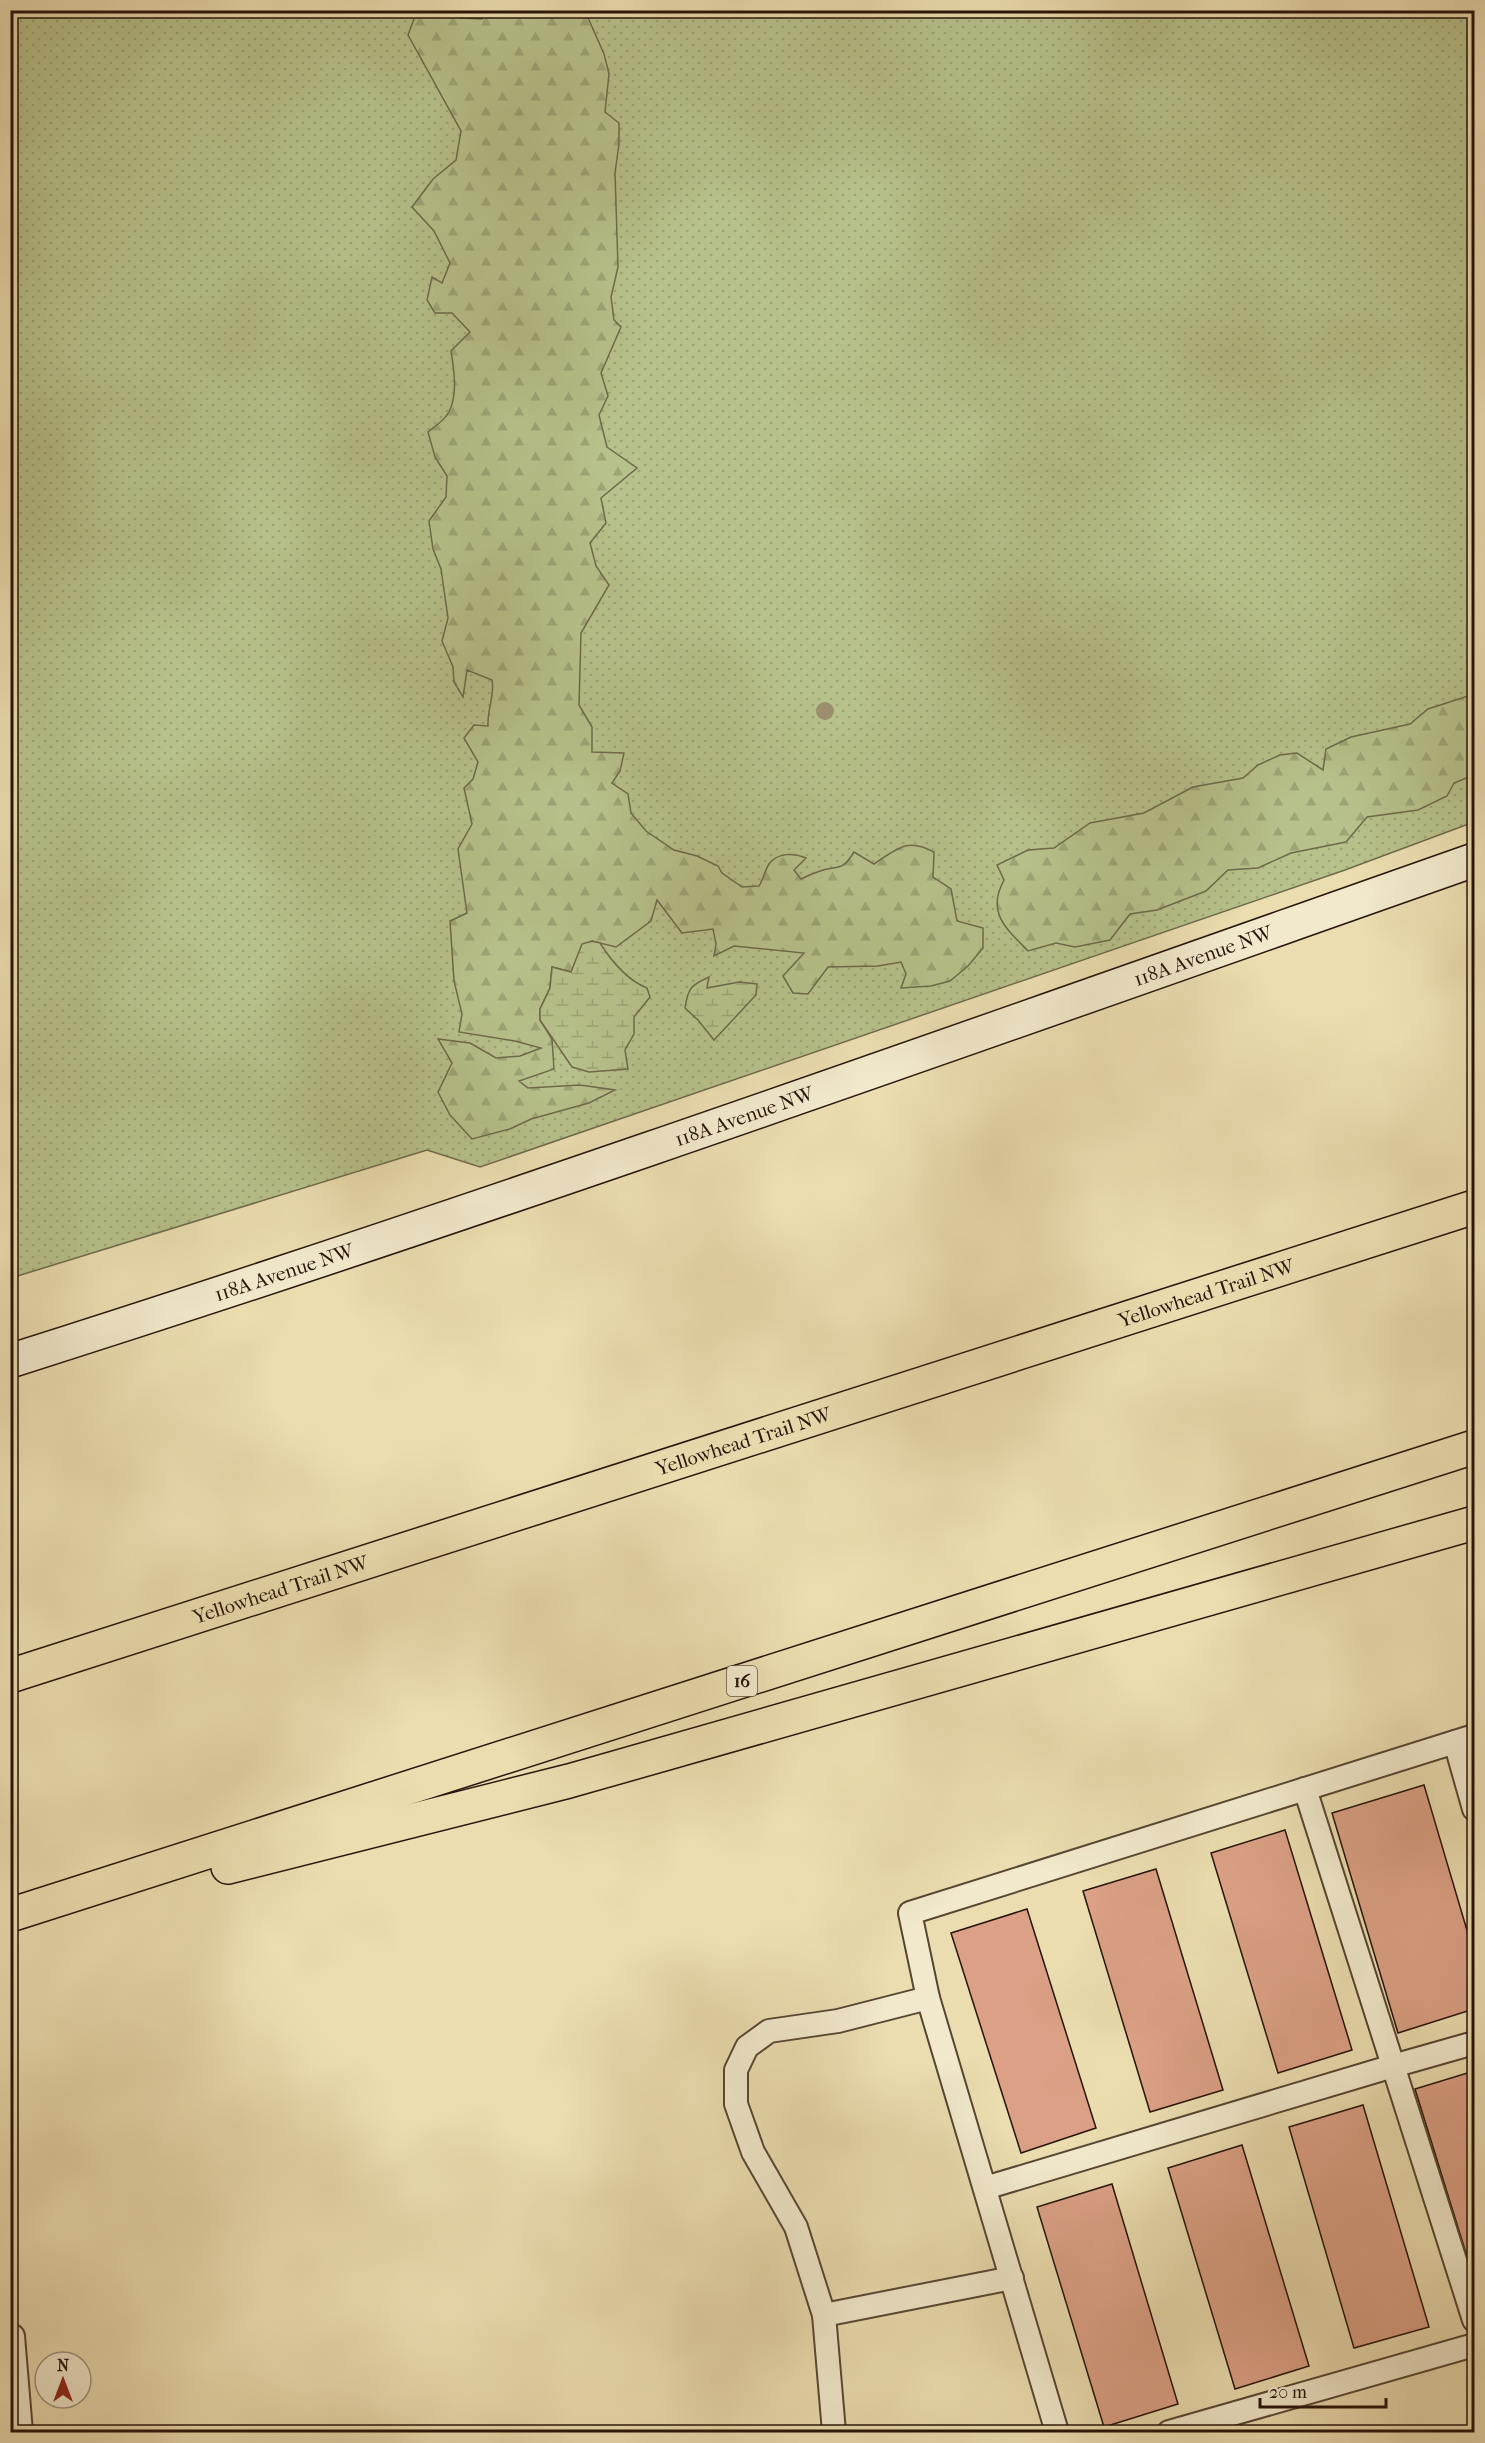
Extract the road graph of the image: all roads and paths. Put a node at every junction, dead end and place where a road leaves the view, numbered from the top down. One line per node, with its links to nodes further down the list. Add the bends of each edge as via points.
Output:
1 (1474, 860): 5 (street, 118A Avenue NW, via 604,1166)
2 (1474, 1189): 4 (highway)
3 (1474, 1207): 4 (highway, Yellowhead Trail NW)
4 (1309, 1260): 8 (highway, Yellowhead Trail NW)
5 (10, 1361)
6 (1474, 1447): 12 (highway, 16)
7 (1474, 1523): 13 (highway, via 569,1781)
8 (10, 1676)
9 (1465, 1739): 10 (lane); 11 (lane)
10 (1305, 1789): 14 (lane, via 910,1913); 16 (lane)
11 (1474, 1809)
12 (10, 1915)
13 (10, 1921)
14 (928, 1998): 17 (lane); 19 (lane, via 838,2021 768,2031 747,2047 736,2070 736,2104 753,2152 796,2227)
15 (1474, 2043): 16 (lane)
16 (1393, 2066): 17 (lane); 20 (lane)
17 (985, 2188): 18 (lane)
18 (1012, 2278): 19 (lane); 25 (lane)
19 (824, 2315): 24 (lane)
20 (1474, 2320)
21 (10, 2336): 23 (lane)
22 (1474, 2345): 26 (lane)
23 (21, 2433)
24 (834, 2433)
25 (1057, 2433)
26 (1169, 2433)

